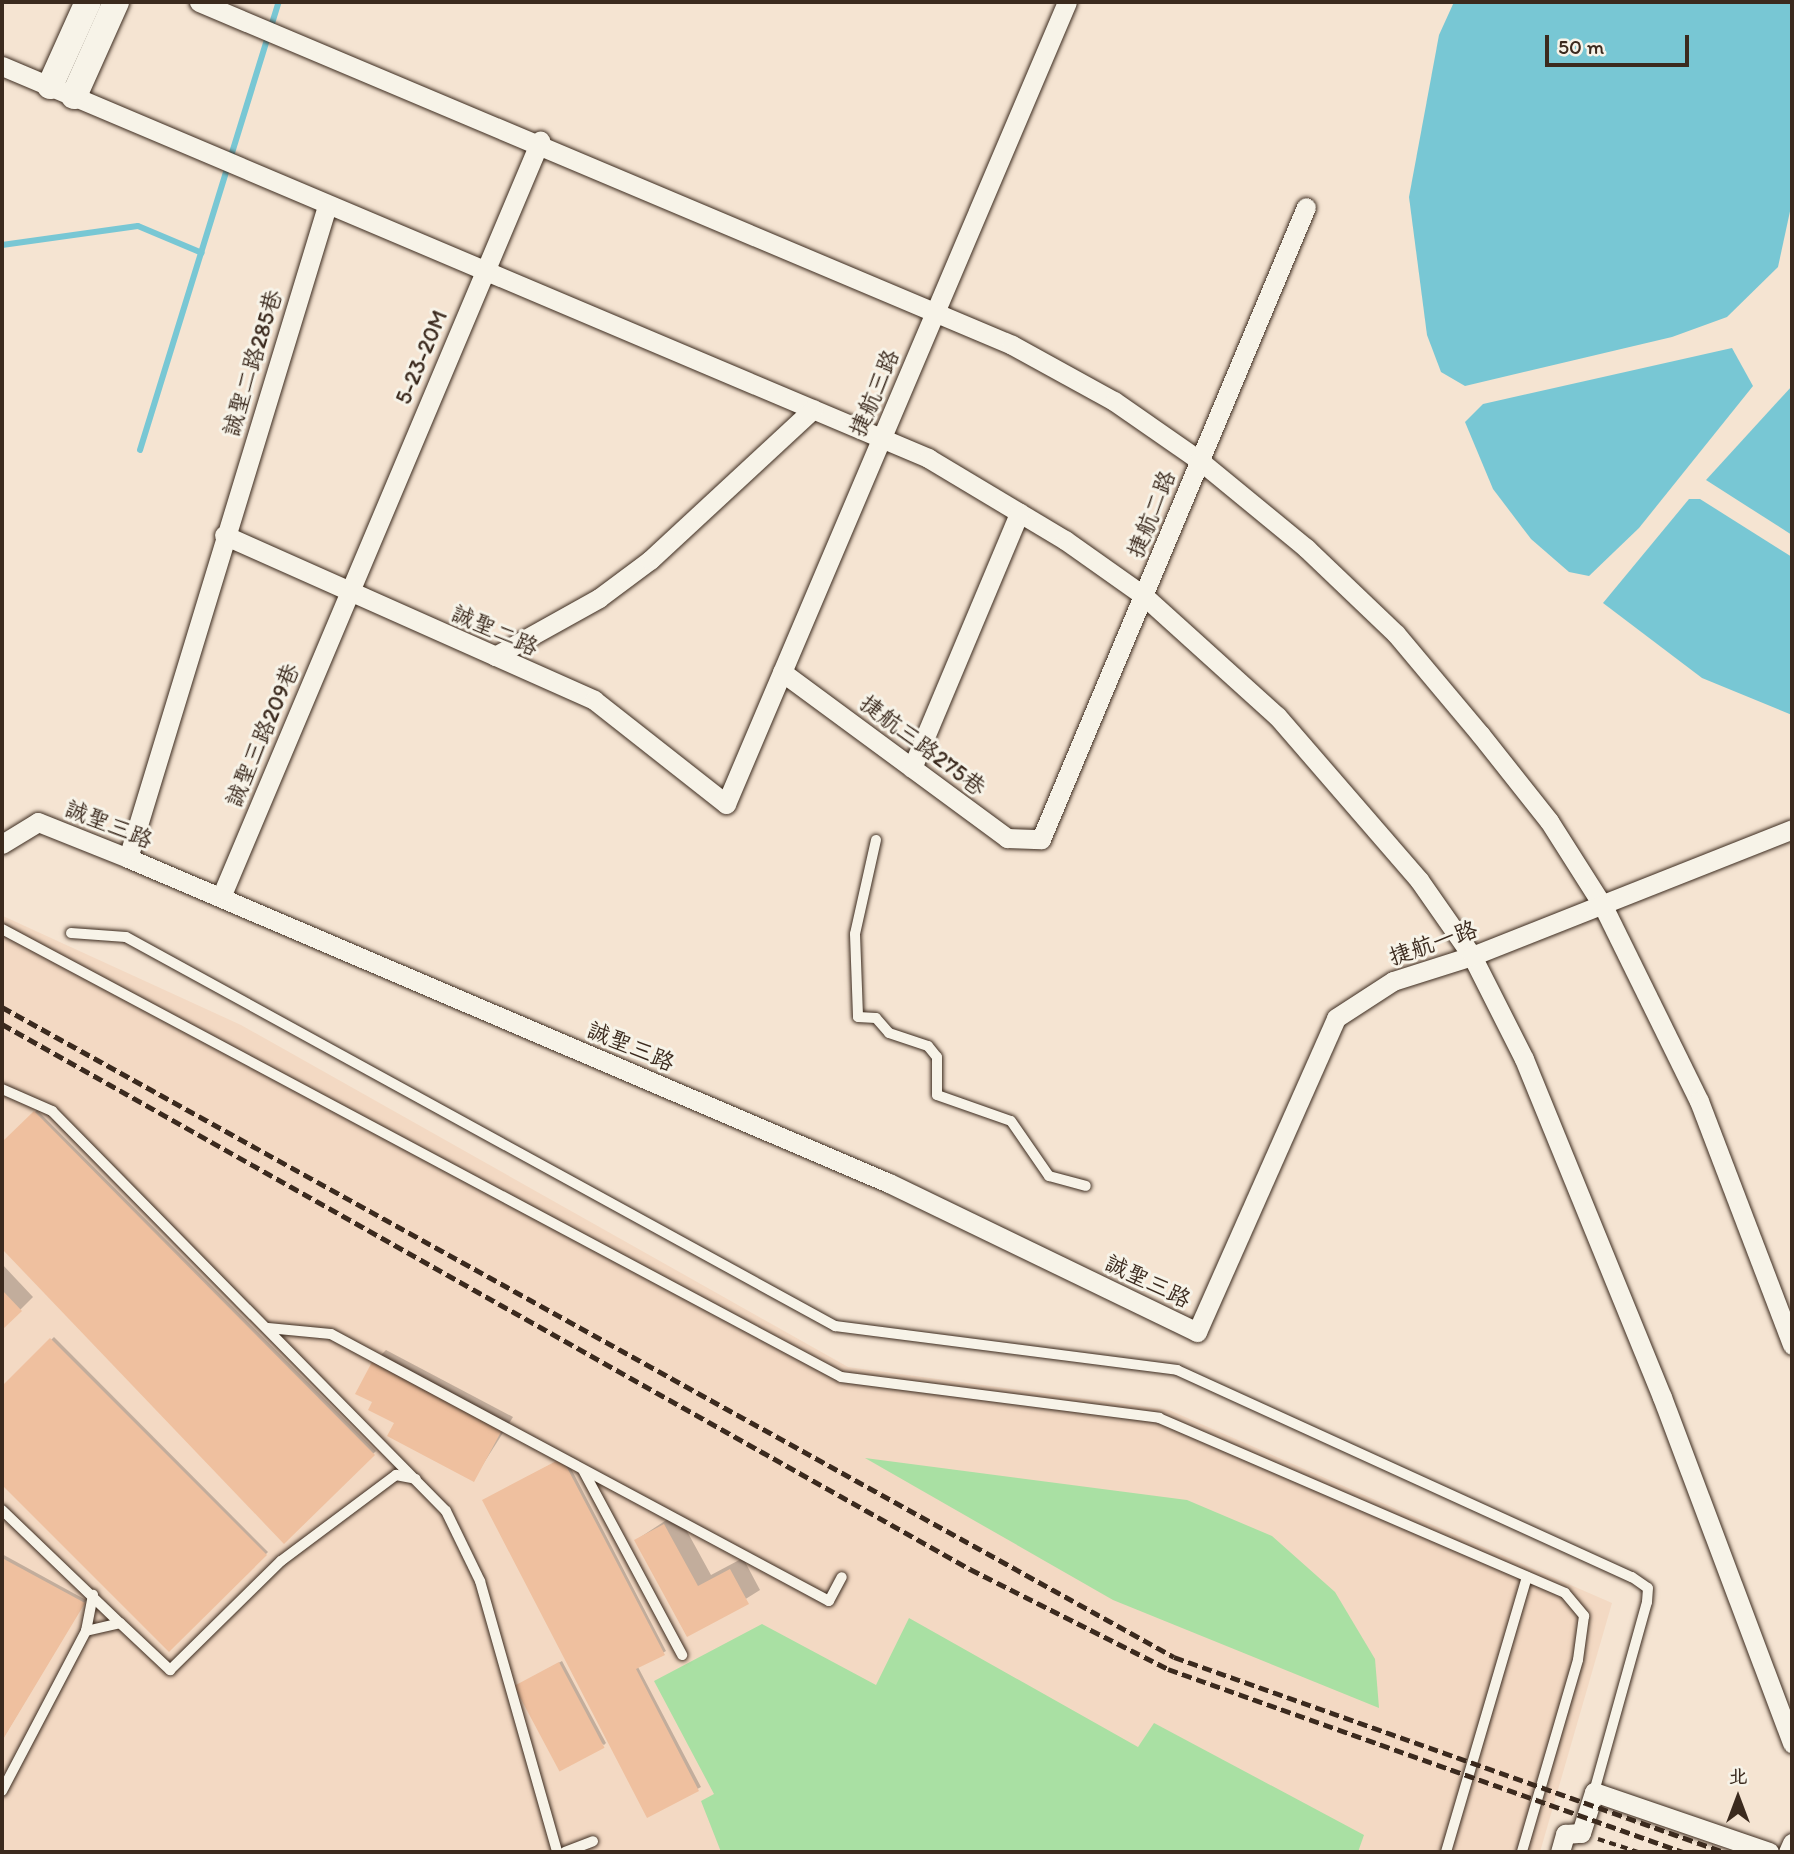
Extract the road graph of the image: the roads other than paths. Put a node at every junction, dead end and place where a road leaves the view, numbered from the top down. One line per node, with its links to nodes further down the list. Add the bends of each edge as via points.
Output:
1 (88, 2): 6 (street)
2 (116, 2): 6 (street)
3 (200, 2): 7 (street)
4 (1067, 2): 11 (street, 捷航三路)
5 (2, 66): 6 (street)
6 (62, 91): 8 (street)
7 (540, 141): 10 (street, 5-23-20M); 11 (street)
8 (327, 206): 10 (street); 16 (street, 誠聖二路285巷)
9 (1306, 207): 14 (street, 捷航二路)
10 (485, 270): 12 (street); 17 (street, 5-23-20M)
11 (936, 310): 13 (street, 捷航三路); 14 (street, via 1114,401)
12 (813, 409): 13 (street); 19 (street, via 650,560 598,598)
13 (881, 439): 15 (street); 20 (street, 捷航三路)
14 (1199, 460): 18 (street, 捷航二路); 29 (street, via 1396,634 1549,821)
15 (1019, 513): 18 (street); 21 (street)
16 (224, 534): 17 (street, 誠聖二路); 27 (street, 誠聖二路285巷)
17 (348, 592): 19 (street, 誠聖二路); 28 (street, 誠聖三路209巷)
18 (1144, 596): 24 (street, 捷航二路); 32 (street, via 1277,716 1351,795)
19 (495, 656): 22 (street, 誠聖二路, via 594,700)
20 (782, 671): 21 (street, 捷航三路275巷); 22 (street, 捷航三路)
21 (912, 768): 24 (street, 捷航三路275巷, via 1007,838)
22 (726, 804)
23 (1792, 829): 29 (street, 捷航一路)
24 (1041, 839)
25 (876, 840): 34 (lane, via 855,934 858,1017 876,1018 889,1033 928,1046 937,1057 937,1095 1011,1121 1049,1176)
26 (2, 844): 27 (street, 誠聖三路, via 38,822)
27 (128, 858): 28 (street, 誠聖三路)
28 (221, 897): 36 (street, 誠聖三路, via 889,1183)
29 (1603, 906): 32 (street, 捷航一路); 37 (street, via 1699,1101)
30 (2, 929): 42 (lane, via 841,1377 1159,1418)
31 (72, 933): 49 (lane, via 126,937 835,1326 1177,1370 1632,1577 1648,1588 1647,1602)
32 (1472, 956): 36 (street, 捷航一路, via 1393,981 1336,1018); 47 (street, via 1573,1170)
33 (2, 1089): 35 (lane, via 52,1111)
34 (1086, 1186)
35 (268, 1328): 38 (lane, via 331,1334); 39 (lane)
36 (1196, 1332)
37 (1792, 1345)
38 (583, 1469): 41 (lane, via 829,1601); 46 (lane)
39 (416, 1479): 44 (lane, via 396,1475 281,1561 170,1670); 52 (lane, via 446,1511 480,1581)
40 (2, 1510): 43 (lane)
41 (842, 1577)
42 (1527, 1577): 54 (lane); 55 (lane, via 1565,1593 1584,1616)
43 (93, 1595): 44 (lane); 45 (lane)
44 (120, 1623): 45 (lane)
45 (86, 1631): 48 (lane)
46 (682, 1655)
47 (1792, 1743)
48 (2, 1791)
49 (1594, 1793): 56 (street, via 1581,1833 1565,1834); 57 (street)
50 (593, 1841): 53 (lane)
51 (1792, 1843): 58 (street)
52 (557, 1852)
53 (565, 1852)
54 (1446, 1852)
55 (1522, 1852)
56 (1560, 1852)
57 (1769, 1852)
58 (1788, 1852)

